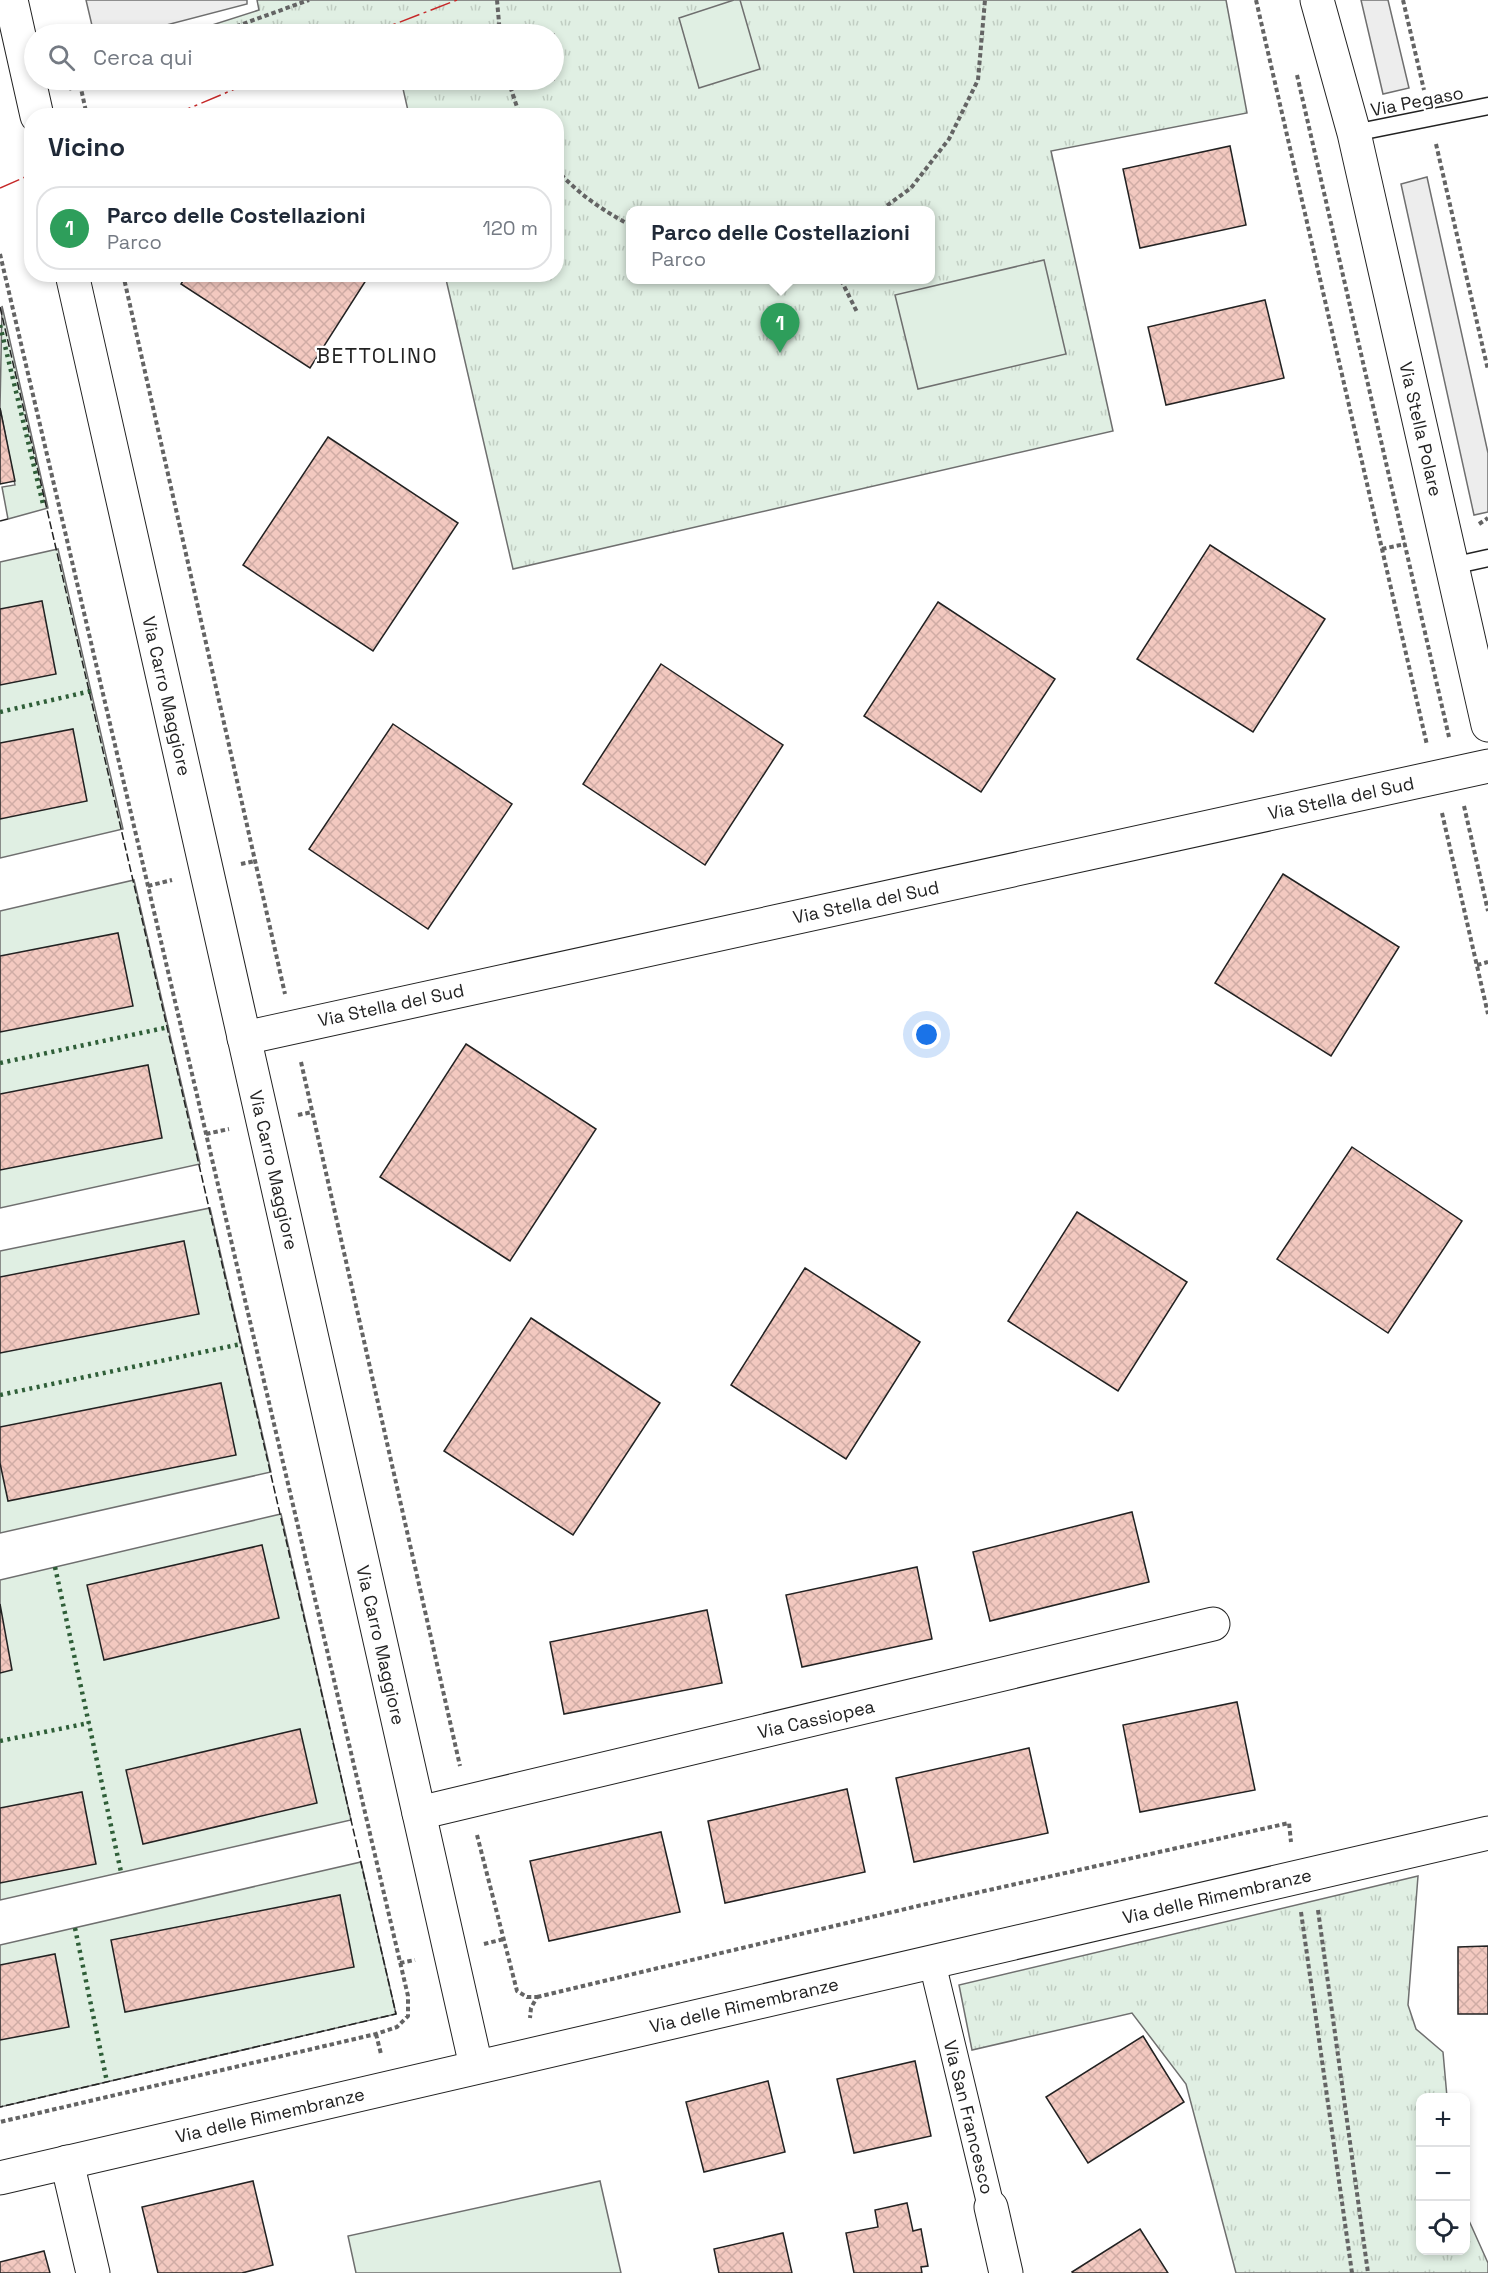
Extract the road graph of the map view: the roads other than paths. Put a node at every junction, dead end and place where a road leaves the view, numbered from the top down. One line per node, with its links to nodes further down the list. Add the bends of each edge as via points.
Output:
1 (11, 0): 4 (street)
2 (1317, 0): 8 (street, Via Stella Polare)
3 (1335, 0): 8 (street, Via Stella Polare)
4 (24, 58)
5 (31, 90): 7 (street)
6 (1488, 106): 8 (lane, Via Pegaso)
7 (35, 108)
8 (1354, 133): 11 (street, Via Stella Polare)
9 (74, 282): 14 (street, Via Carro Maggiore)
10 (1488, 558): 11 (lane)
11 (1452, 566): 12 (street, Via Stella Polare)
12 (1488, 725)
13 (1488, 766): 14 (street, Via Stella del Sud)
14 (244, 1038): 16 (street, Via Carro Maggiore)
15 (1213, 1624): 16 (street, Via Cassiopea)
16 (419, 1814): 19 (street, Via Carro Maggiore)
17 (1488, 1833): 18 (street, Via delle Rimembranze)
18 (932, 1962): 19 (street, Via delle Rimembranze); 22 (street, Via San Francesco)
19 (476, 2066): 20 (street, Via delle Rimembranze)
20 (67, 2162): 21 (street, Via delle Rimembranze); 23 (street)
21 (0, 2178)
22 (990, 2207): 24 (street, Via San Francesco)
23 (93, 2273)
24 (1006, 2273)

